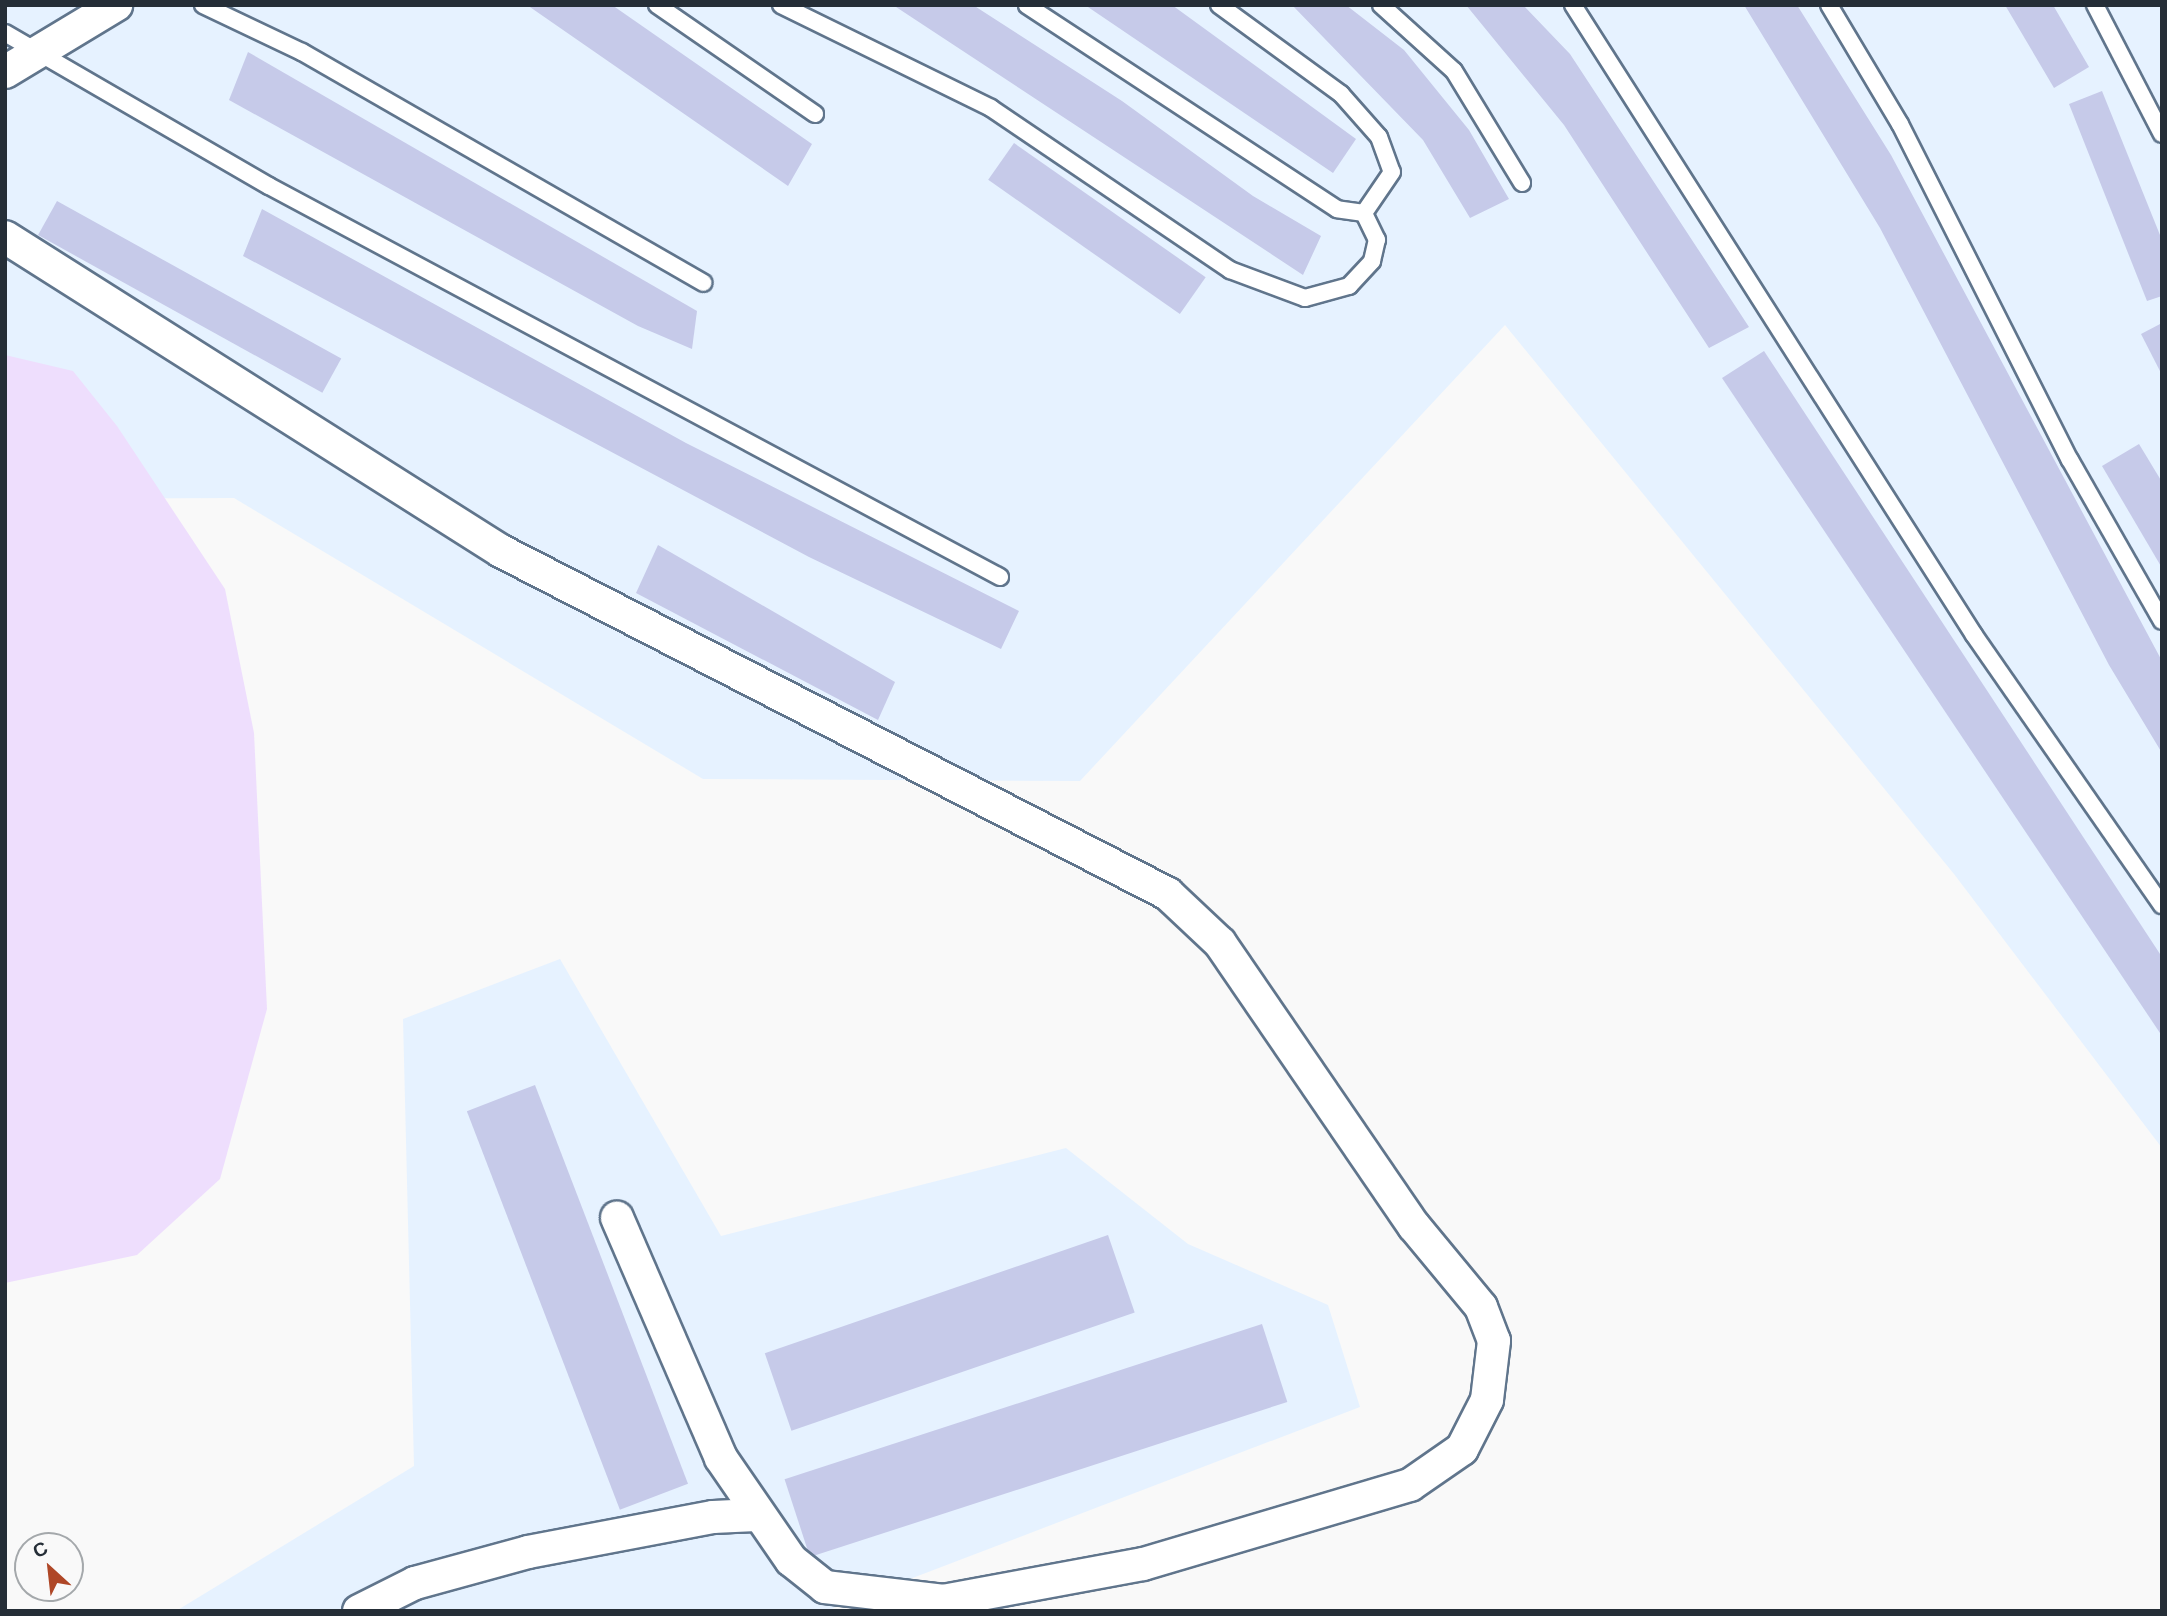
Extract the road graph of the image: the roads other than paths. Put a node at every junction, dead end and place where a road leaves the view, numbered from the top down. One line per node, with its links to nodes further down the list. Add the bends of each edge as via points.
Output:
1 (116, 5): 12 (street)
2 (203, 5): 19 (lane, via 302,52)
3 (657, 5): 14 (lane)
4 (782, 5): 17 (lane, via 991,108 1230,270 1305,298 1349,286 1372,261 1377,240)
5 (1027, 5): 17 (lane, via 1337,209)
6 (1219, 5): 17 (lane, via 1341,94 1379,137 1392,172)
7 (1381, 5): 16 (lane, via 1454,71)
8 (1829, 5): 21 (lane, via 1900,124 2070,460)
9 (2095, 5): 15 (lane)
10 (1573, 6): 22 (lane, via 1974,635)
11 (5, 33): 12 (lane)
12 (40, 51): 13 (street); 20 (lane, via 269,186)
13 (5, 72)
14 (815, 114)
15 (2162, 134)
16 (1522, 183)
17 (1364, 213)
18 (5, 237): 24 (street, via 501,551 1168,894 1220,943 1414,1226 1481,1307 1493,1341 1487,1400 1462,1449 1410,1485 1143,1564 944,1601 825,1587 791,1560)
19 (703, 283)
20 (1000, 577)
21 (2162, 621)
22 (2162, 905)
23 (617, 1219): 24 (street, via 721,1458)
24 (756, 1515): 25 (street, via 713,1517 528,1552 415,1583)
25 (359, 1611)

